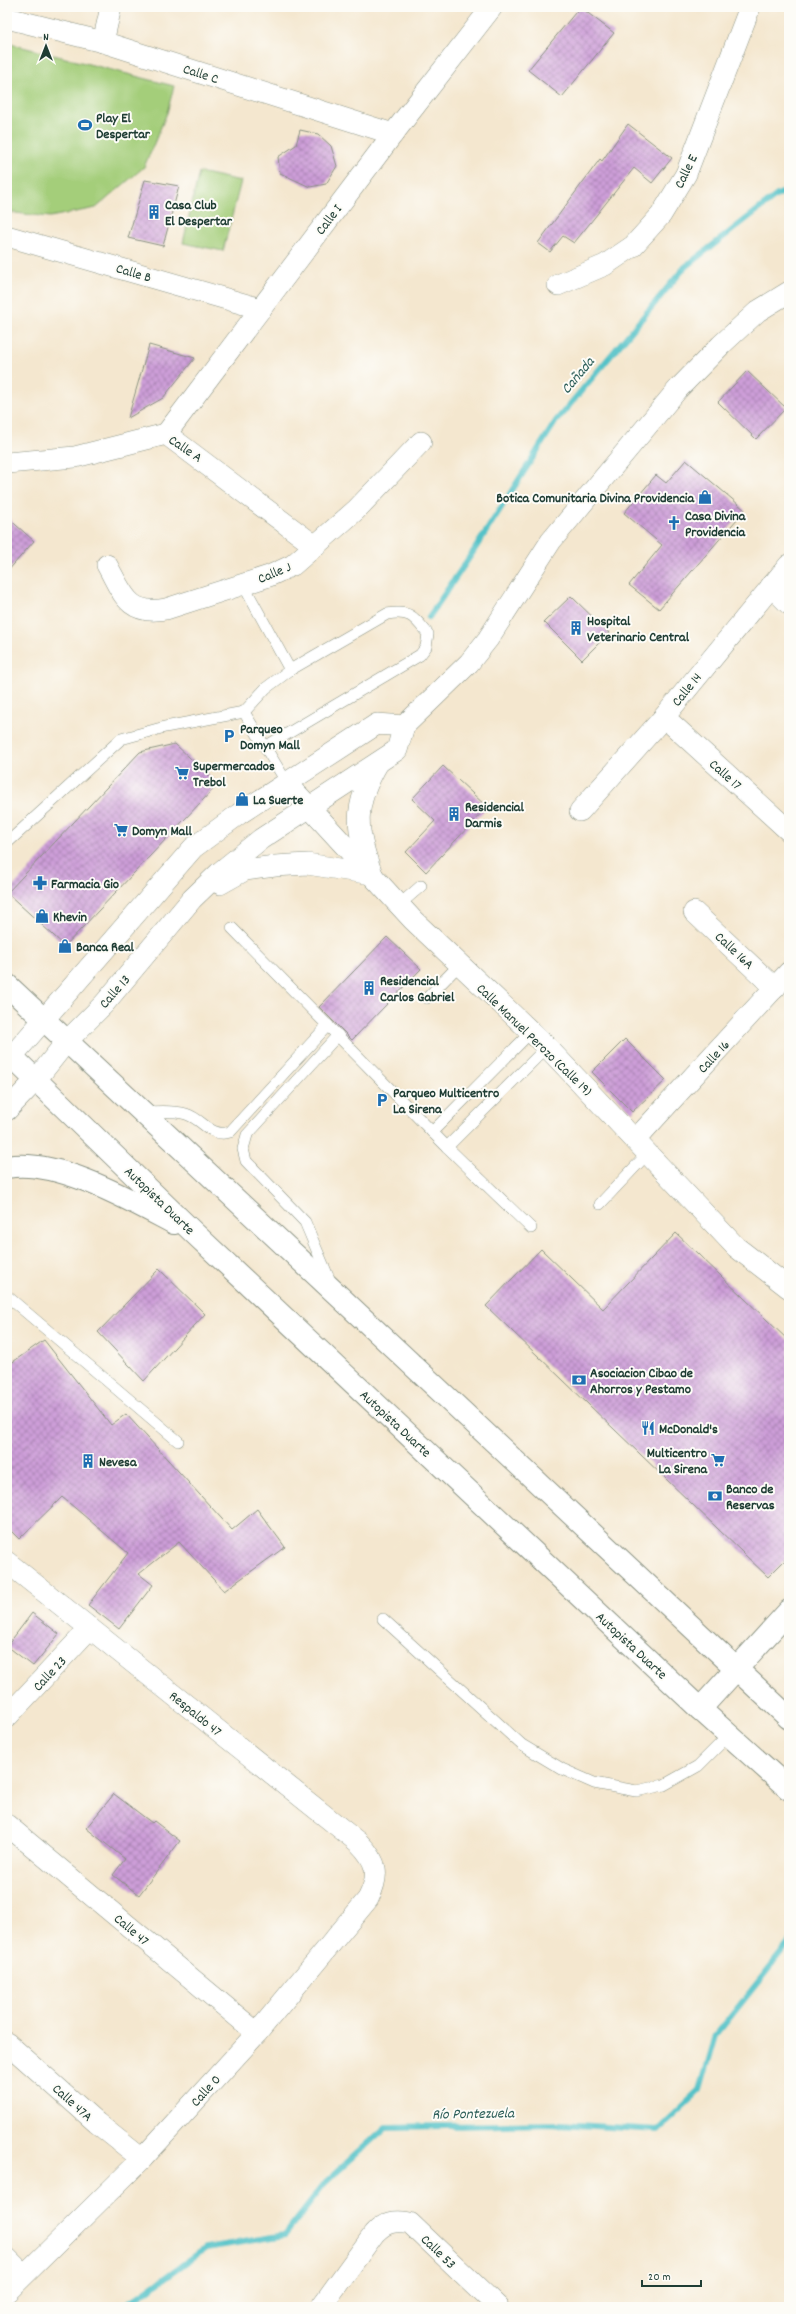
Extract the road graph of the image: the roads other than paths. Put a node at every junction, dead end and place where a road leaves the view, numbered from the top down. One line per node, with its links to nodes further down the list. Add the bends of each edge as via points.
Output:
1 (111, 7): 5 (street)
2 (492, 7): 6 (street, Calle I)
3 (750, 7): 8 (street, Calle E, via 686,174 661,215 633,246 605,265)
4 (7, 18): 5 (street, Calle C)
5 (103, 42): 6 (street, Calle C)
6 (392, 134): 10 (street, Calle I)
7 (7, 236): 10 (street, Calle B)
8 (558, 285)
9 (789, 292): 23 (street, via 758,311 678,389 551,541 488,639 469,663)
10 (261, 309): 11 (street, Calle I)
11 (166, 434): 13 (street, Calle A, via 75,457); 14 (street, Calle A)
12 (421, 442): 14 (street, Calle J, via 356,510)
13 (7, 463)
14 (315, 546): 17 (street, Calle J, via 294,565)
15 (107, 565): 17 (street, Calle J, via 129,601 142,610 151,612 166,610)
16 (789, 565): 18 (street, Calle 14)
17 (243, 584): 20 (lane)
18 (771, 586): 19 (street); 22 (street, Calle 14)
19 (789, 604)
20 (290, 670): 21 (lane, via 266,688); 24 (lane, via 387,614 405,612 413,616 428,634 426,647 420,655)
21 (244, 712): 24 (lane); 30 (lane, via 165,726 121,738)
22 (664, 717): 28 (street, Calle 14); 29 (street, Calle 17)
23 (404, 726): 25 (street, Calle 13, via 397,750); 26 (street, via 377,724)
24 (265, 747): 26 (lane)
25 (380, 761): 27 (street, Calle 13); 31 (street, via 364,786 360,804 359,823 365,856)
26 (287, 783): 27 (street, Calle Manuel Perozo (Calle 19)); 43 (street, via 193,848)
27 (309, 808): 31 (street, Calle Manuel Perozo (Calle 19)); 33 (street, Calle 13, via 261,839)
28 (580, 811)
29 (789, 831)
30 (7, 843)
31 (372, 874): 33 (street, via 307,864 252,869 245,870); 34 (street, Calle Manuel Perozo (Calle 19))
32 (421, 886): 34 (lane)
33 (192, 899): 47 (street, Calle 13, via 104,1004)
34 (399, 905): 37 (street, Calle Manuel Perozo (Calle 19))
35 (694, 912): 41 (street, Calle 16A)
36 (232, 928): 44 (lane)
37 (459, 965): 42 (lane); 45 (street, Calle Manuel Perozo (Calle 19))
38 (789, 972): 41 (street, Calle 16)
39 (7, 975): 43 (street)
40 (7, 985): 43 (main road)
41 (776, 988): 54 (street, Calle 16)
42 (427, 998)
43 (45, 1019): 47 (main road); 49 (street)
44 (328, 1025): 46 (lane); 52 (lane, via 230,1132 223,1134 209,1130 193,1116 185,1114)
45 (531, 1032): 48 (street, Calle Manuel Perozo (Calle 19)); 53 (lane)
46 (338, 1035): 53 (lane); 61 (lane, via 247,1136 243,1149 246,1161 305,1222)
47 (67, 1041): 50 (street, Calle 13); 52 (main road)
48 (547, 1047): 54 (street, Calle Manuel Perozo (Calle 19)); 55 (lane)
49 (8, 1057): 50 (main road, Autopista Duarte)
50 (35, 1081): 51 (street, Calle 13); 59 (main road, Autopista Duarte)
51 (7, 1110)
52 (144, 1112): 61 (main road)
53 (432, 1132): 55 (lane)
54 (642, 1146): 57 (lane); 60 (street, Calle Manuel Perozo (Calle 19), via 736,1247)
55 (447, 1148): 58 (lane)
56 (7, 1167): 59 (main road, via 46,1167 127,1199)
57 (600, 1204)
58 (531, 1228)
59 (193, 1232): 69 (main road, Autopista Duarte)
60 (789, 1288)
61 (334, 1290): 68 (main road)
62 (7, 1296): 63 (lane)
63 (178, 1441)
64 (7, 1562): 67 (street, Respaldo 47)
65 (789, 1611): 68 (main road)
66 (383, 1619): 72 (lane, via 522,1745 562,1769 594,1783 636,1791 664,1785 698,1766)
67 (90, 1628): 70 (street, Calle 23); 75 (street, Respaldo 47, via 359,1843 370,1854)
68 (737, 1668): 69 (main road); 71 (main road)
69 (700, 1709): 72 (main road, Autopista Duarte)
70 (7, 1717)
71 (789, 1718)
72 (729, 1735): 73 (main road, Autopista Duarte)
73 (789, 1789)
74 (7, 1825): 76 (street, Calle 47)
75 (376, 1870): 76 (street, Calle 0, via 375,1886 368,1899)
76 (257, 2033): 78 (street, Calle 0)
77 (7, 2043): 78 (street, Calle 47A, via 97,2124)
78 (142, 2159): 80 (street, Calle 0)
79 (7, 2258): 80 (street)
80 (23, 2274): 81 (street, Calle 0)
81 (7, 2292)
82 (321, 2307): 83 (street, Calle 53, via 374,2234 382,2226 395,2220 410,2223)
83 (498, 2307)

